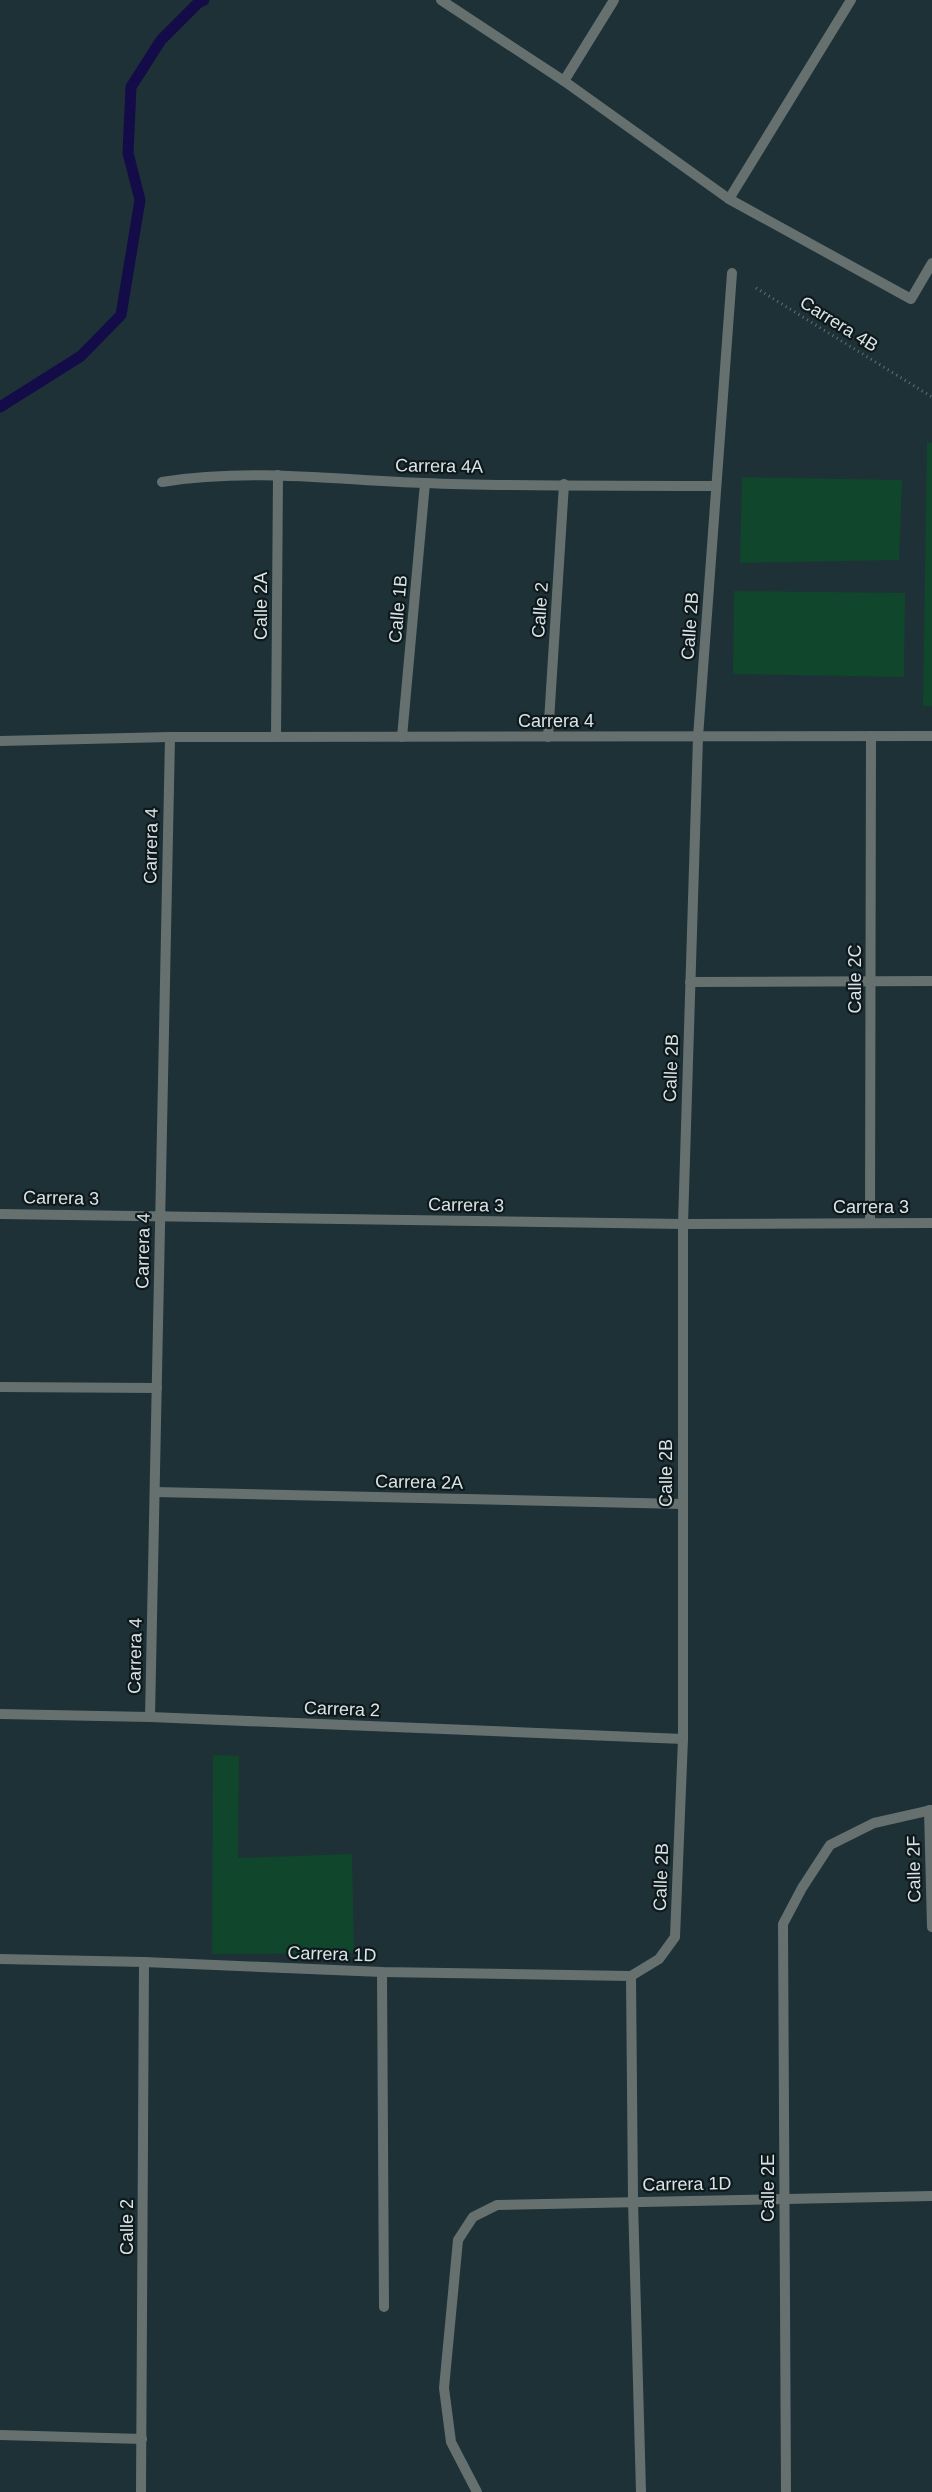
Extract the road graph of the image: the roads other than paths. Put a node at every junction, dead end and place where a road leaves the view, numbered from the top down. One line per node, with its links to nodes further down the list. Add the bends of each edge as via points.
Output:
1 (441, 0): 4 (street)
2 (614, 0): 4 (street)
3 (851, 0): 5 (street)
4 (564, 81): 5 (street)
5 (730, 199): 6 (street, via 911,299)
6 (932, 263)
7 (732, 273): 12 (street, Calle 2B)
8 (278, 475): 9 (street, Carrera 4A, via 213,476); 10 (street, Carrera 4A); 16 (street, Calle 2A)
9 (162, 482)
10 (425, 483): 11 (street, Carrera 4A); 17 (street, Calle 1B)
11 (564, 484): 12 (street, Carrera 4A); 18 (street, Calle 2)
12 (716, 486): 19 (street, Calle 2B)
13 (871, 736): 14 (street, Carrera 4); 19 (street, Carrera 4); 21 (street, Calle 2C)
14 (932, 736)
15 (170, 737): 16 (street, Carrera 4); 20 (street); 25 (street, Carrera 4)
16 (276, 737): 17 (street, Carrera 4)
17 (402, 737): 18 (street, Carrera 4)
18 (548, 737): 19 (street, Carrera 4)
19 (698, 737): 23 (street, Calle 2B)
20 (0, 742)
21 (872, 981): 22 (street); 23 (street); 27 (street, Calle 2C)
22 (932, 981)
23 (690, 982): 28 (street, Calle 2B)
24 (0, 1214): 25 (street, Carrera 3)
25 (160, 1216): 28 (street, Carrera 3); 30 (street, Carrera 4)
26 (932, 1222): 27 (street, Carrera 3)
27 (870, 1223): 28 (street, Carrera 3)
28 (683, 1224): 32 (street, Calle 2B)
29 (0, 1387): 30 (street)
30 (157, 1388): 31 (street, Carrera 4)
31 (154, 1492): 32 (street, Carrera 2A); 34 (street, Carrera 4)
32 (682, 1504): 35 (street, Calle 2B)
33 (0, 1714): 34 (street, Carrera 2)
34 (150, 1717): 35 (street, Carrera 2)
35 (683, 1739): 41 (street, Calle 2B, via 675,1937 659,1959)
36 (931, 1810): 37 (street, Calle 2F); 43 (street, Calle 2E, via 874,1823 830,1845 783,1924)
37 (932, 1927)
38 (0, 1959): 39 (street, Carrera 1D)
39 (144, 1962): 40 (street, Carrera 1D); 47 (street, Calle 2)
40 (382, 1972): 41 (street, Carrera 1D); 45 (street)
41 (631, 1976): 44 (street)
42 (932, 2196): 43 (street, Carrera 1D)
43 (784, 2199): 44 (street, Carrera 1D); 51 (street, Calle 2E)
44 (633, 2201): 49 (street, Carrera 1D, via 497,2205 473,2217 458,2240 444,2388 451,2442); 50 (street)
45 (384, 2307)
46 (0, 2435): 47 (street)
47 (142, 2439): 48 (street, Calle 2)
48 (141, 2492)
49 (477, 2492)
50 (641, 2492)
51 (786, 2492)

